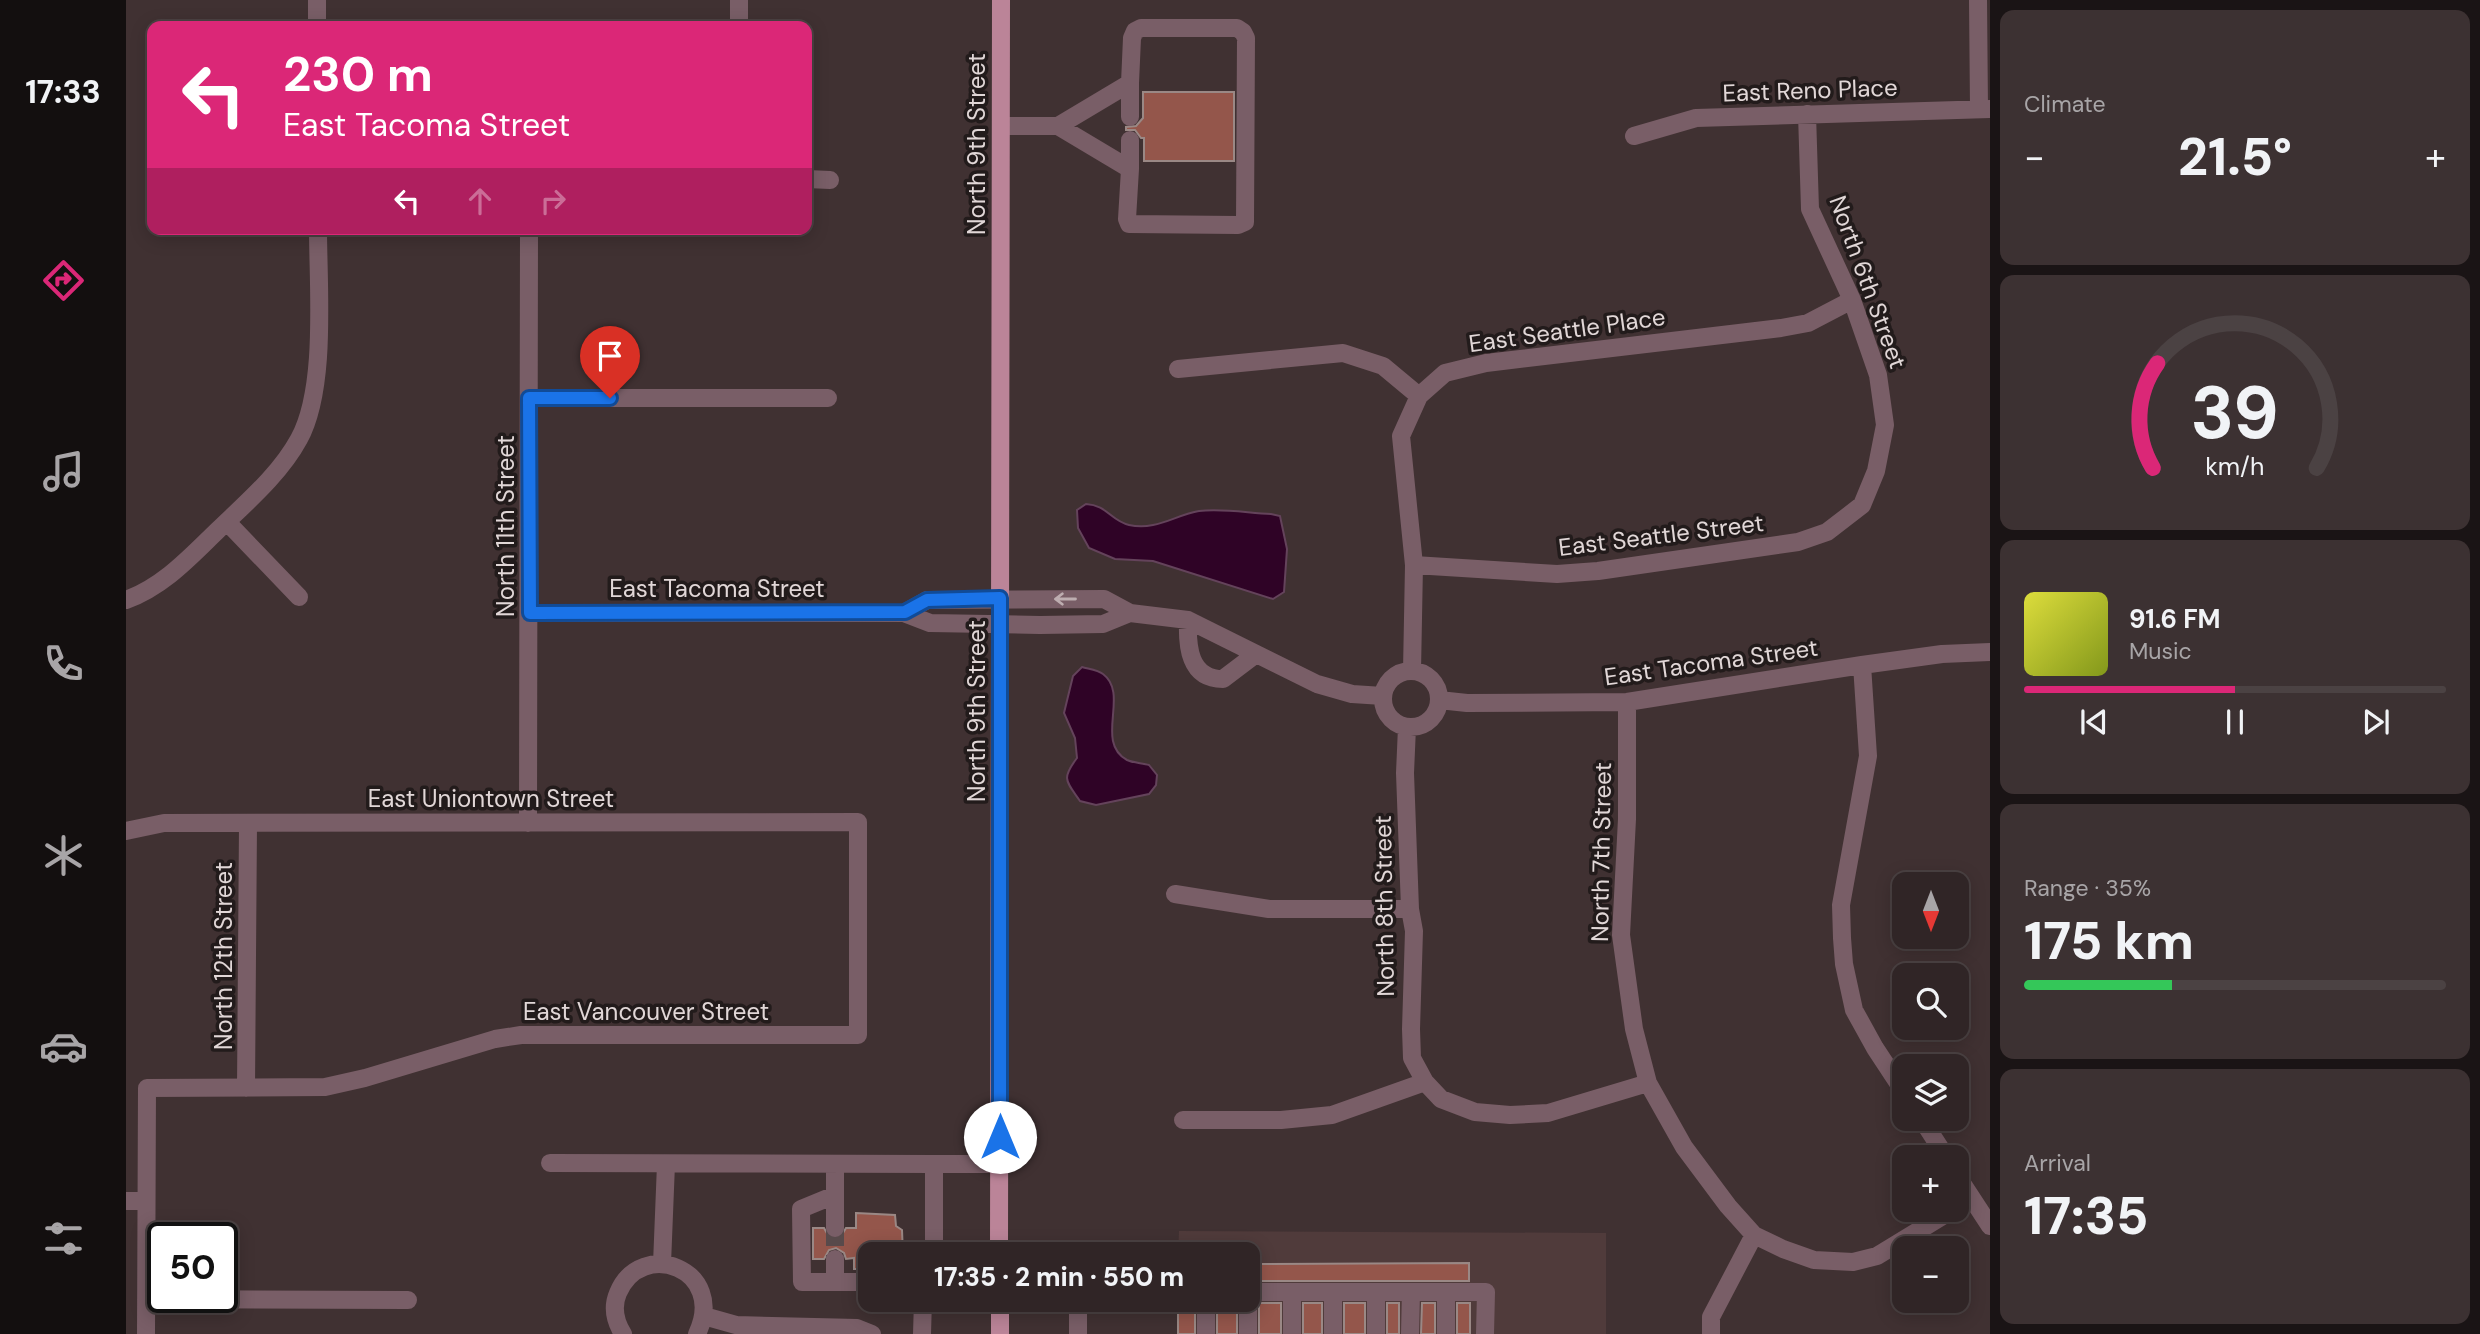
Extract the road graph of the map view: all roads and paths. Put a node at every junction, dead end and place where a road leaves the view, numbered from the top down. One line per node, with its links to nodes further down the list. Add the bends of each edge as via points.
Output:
1 (317, 0): 5 (street)
2 (739, 0): 6 (street)
3 (1001, 0): 11 (main road, North 9th Street)
4 (1978, 0): 8 (street)
5 (317, 21)
6 (739, 21)
7 (1130, 83): 10 (street); 12 (street); 15 (street, via 1132,38 1141,28 1237,28 1243,32 1245,222 1129,224)
8 (1984, 108): 9 (street, East Reno Place)
9 (1807, 114): 13 (street, East Reno Place, via 1696,118); 20 (street, North 6th Street, via 1810,209)
10 (1130, 117)
11 (1001, 126): 12 (street); 29 (main road, North 9th Street)
12 (1058, 126): 15 (street)
13 (1634, 136)
14 (1130, 140): 15 (street)
15 (1130, 169)
16 (812, 179): 17 (street)
17 (830, 180)
18 (317, 235): 26 (street, via 318,367 310,412 299,439 277,471)
19 (529, 235): 23 (street, North 11th Street)
20 (1852, 300): 22 (street, East Seattle Place, via 1808,323 1781,328 1486,363 1445,373); 25 (street, North 6th Street, via 1878,375 1885,425 1876,471)
21 (1178, 369): 22 (street, via 1343,354 1383,366)
22 (1419, 396): 27 (street, via 1401,436)
23 (529, 398): 24 (street); 33 (street, North 11th Street)
24 (828, 398)
25 (1862, 505): 27 (street, East Seattle Street, via 1827,532 1798,542 1598,571 1557,574)
26 (227, 522): 28 (street); 30 (street, via 157,585)
27 (1414, 565): 39 (street)
28 (299, 597)
29 (1000, 598): 31 (street, East Tacoma Street, via 927,600); 32 (street, East Tacoma Street, one-way to 29, via 1104,599); 35 (main road, North 9th Street)
30 (126, 600)
31 (905, 612): 33 (street, East Tacoma Street); 35 (street, East Tacoma Street, via 930,623)
32 (1130, 612): 34 (street, East Tacoma Street); 35 (street, East Tacoma Street, via 1103,624)
33 (530, 613): 44 (street, North 11th Street)
34 (1188, 620): 37 (street, East Tacoma Street); 37 (street, via 1187,643 1206,676 1223,679)
35 (1000, 625): 58 (main road, North 9th Street)
36 (1990, 652): 38 (street, East Tacoma Street)
37 (1255, 654): 40 (street, East Tacoma Street, via 1317,684 1352,694)
38 (1862, 665): 42 (street, East Tacoma Street); 50 (street, via 1868,757 1841,905 1842,938 1854,1010)
39 (1412, 671): 40 (street, via 1392,678); 41 (street, via 1432,680)
40 (1383, 696): 43 (street, via 1387,715)
41 (1439, 700): 42 (street, East Tacoma Street); 43 (street, via 1429,720)
42 (1627, 702): 52 (street, North 7th Street, via 1621,934 1634,1029)
43 (1407, 727): 48 (street, North 8th Street)
44 (528, 823): 45 (street, East Uniontown Street); 49 (street, East Uniontown Street, via 858,822)
45 (248, 824): 46 (street, East Uniontown Street, via 164,823); 53 (street, North 12th Street)
46 (126, 831)
47 (1175, 894): 48 (street, via 1269,909)
48 (1410, 909): 51 (street, North 8th Street, via 1414,931 1412,1058)
49 (858, 1035): 53 (street, East Vancouver Street, via 521,1035 325,1087)
50 (1892, 1074)
51 (1425, 1082): 52 (street, via 1441,1099 1475,1112 1510,1115 1548,1113); 54 (street, via 1332,1115)
52 (1648, 1083): 69 (street, North 7th Street, via 1684,1147)
53 (247, 1088): 65 (street, East Vancouver Street, via 147,1087)
54 (1183, 1120)
55 (550, 1163): 56 (street)
56 (666, 1164): 59 (street); 73 (street)
57 (934, 1164): 58 (street); 59 (street); 70 (street)
58 (1000, 1164): 71 (main road, North 9th Street)
59 (835, 1165): 61 (street)
60 (1969, 1194): 62 (street)
61 (835, 1195): 68 (street); 74 (street, via 801,1209 802,1282)
62 (1972, 1198): 63 (street); 67 (street)
63 (1969, 1200)
64 (126, 1201): 65 (street)
65 (146, 1201): 82 (street)
66 (1932, 1222): 69 (street, via 1877,1256 1853,1262 1814,1260)
67 (1990, 1226)
68 (835, 1228)
69 (1754, 1236): 105 (street, via 1711,1317)
70 (934, 1242)
71 (999, 1242)
72 (835, 1259): 74 (street)
73 (662, 1264): 89 (street, via 685,1271 695,1281 702,1293); 91 (street, via 644,1266 622,1283 614,1310)
74 (835, 1282): 75 (street)
75 (858, 1282)
76 (1260, 1292): 77 (street)
77 (1292, 1292): 78 (street); 99 (street)
78 (1333, 1292): 79 (street); 100 (street)
79 (1376, 1292): 80 (street); 101 (street)
80 (1411, 1292): 81 (street); 102 (street)
81 (1446, 1292): 103 (street); 104 (street, via 1486,1292)
82 (146, 1299): 83 (street); 90 (street)
83 (408, 1300)
84 (923, 1312): 94 (street)
85 (1000, 1312): 95 (main road)
86 (1078, 1312): 96 (street)
87 (1206, 1312): 97 (street)
88 (1248, 1312): 98 (street)
89 (704, 1316): 92 (street); 93 (street, via 736,1325 857,1328)
90 (146, 1334)
91 (623, 1334)
92 (697, 1334)
93 (873, 1334)
94 (922, 1334)
95 (1000, 1334)
96 (1078, 1334)
97 (1206, 1334)
98 (1248, 1334)
99 (1292, 1334)
100 (1333, 1334)
101 (1376, 1334)
102 (1410, 1334)
103 (1446, 1334)
104 (1485, 1334)
105 (1711, 1334)

